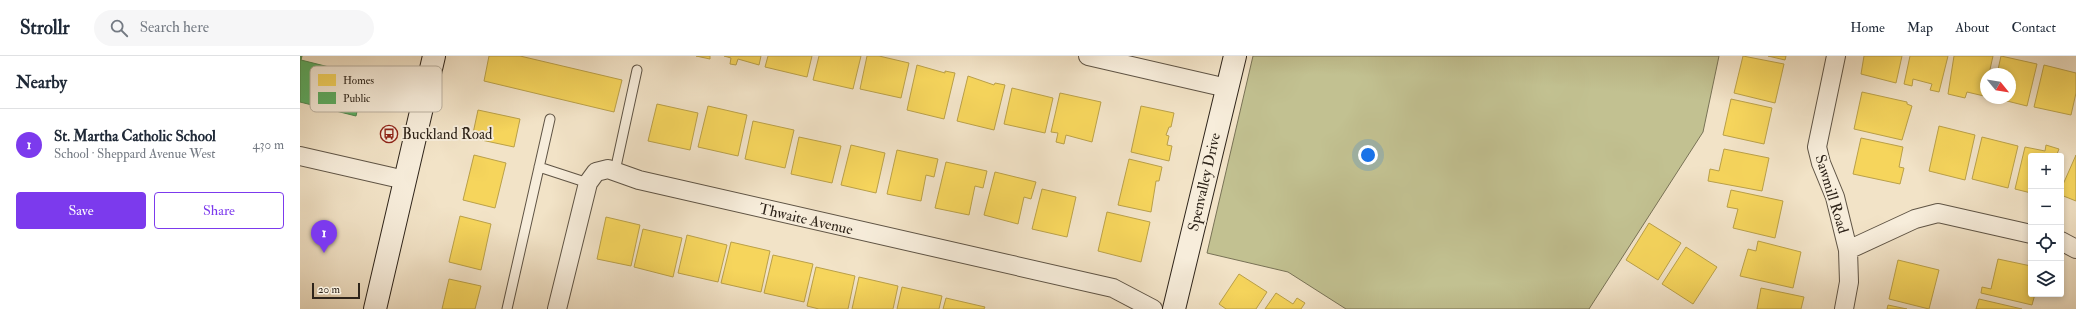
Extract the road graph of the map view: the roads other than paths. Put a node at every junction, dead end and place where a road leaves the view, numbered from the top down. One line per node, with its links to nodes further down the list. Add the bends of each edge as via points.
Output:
1 (434, 56): 5 (main road)
2 (1088, 56): 7 (street)
3 (1235, 56): 7 (main road, Spenvalley Drive)
4 (1836, 56): 18 (street, Sawmill Road, via 1817,147 1835,197)
5 (432, 66)
6 (637, 70): 12 (lane)
7 (1226, 88): 23 (main road, Spenvalley Drive)
8 (421, 112): 13 (main road)
9 (550, 119): 11 (lane)
10 (300, 156): 13 (street)
11 (539, 167): 14 (lane); 20 (lane)
12 (615, 171): 14 (street, Thwaite Avenue, via 608,169 596,172); 22 (street, Thwaite Avenue, via 639,180 1107,287)
13 (405, 180): 19 (main road)
14 (588, 183): 21 (street)
15 (2028, 233): 18 (street, via 1938,213 1914,219)
16 (2064, 243): 17 (street)
17 (2076, 249)
18 (1848, 250): 24 (street, Sawmill Road, via 1849,282)
19 (375, 309)
20 (507, 309)
21 (557, 309)
22 (1153, 309)
23 (1174, 309)
24 (1844, 309)

